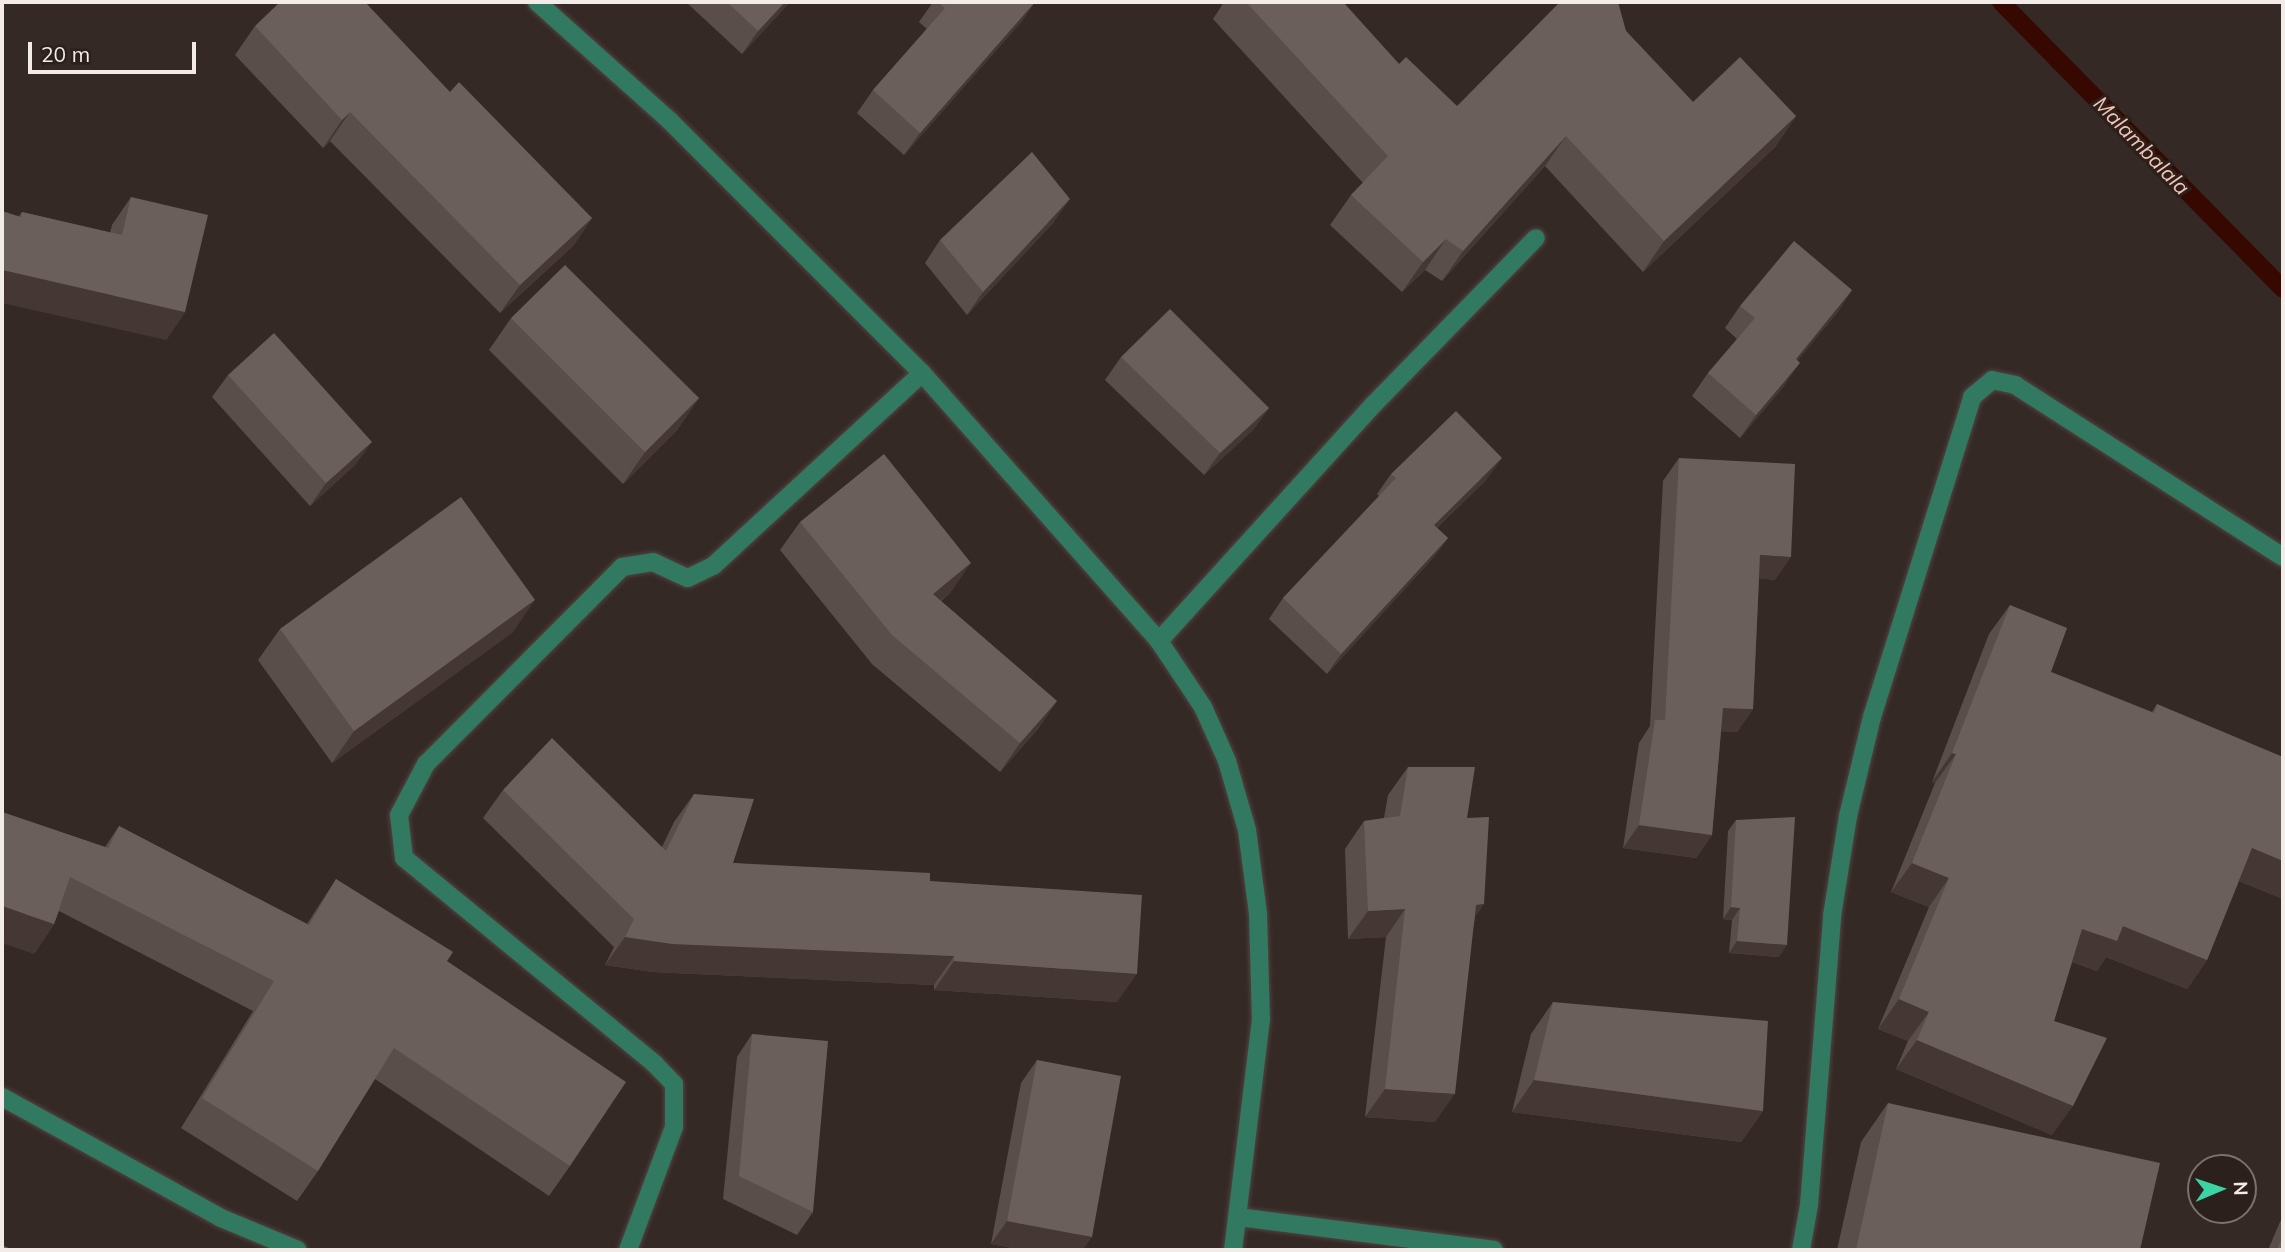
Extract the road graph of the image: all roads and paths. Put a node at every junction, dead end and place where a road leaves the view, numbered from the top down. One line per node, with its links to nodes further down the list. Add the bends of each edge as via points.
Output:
1 (537, 2): 3 (street, via 670,121)
2 (1536, 238): 5 (street, via 1373,405)
3 (922, 373): 5 (street); 9 (street, via 713,566 688,578 653,562 622,567 426,764 399,815 404,858 674,1084 674,1128)
4 (2283, 557): 12 (street, via 2015,385 1992,380 1972,397 1872,718 1848,816 1832,916 1809,1205)
5 (1159, 641): 7 (street, via 1203,707 1227,761 1247,830 1258,914 1262,1019)
6 (2, 1097): 8 (street, via 221,1218)
7 (1238, 1217): 10 (street); 11 (street)
8 (298, 1250)
9 (628, 1250)
10 (1233, 1250)
11 (1494, 1250)
12 (1801, 1250)

